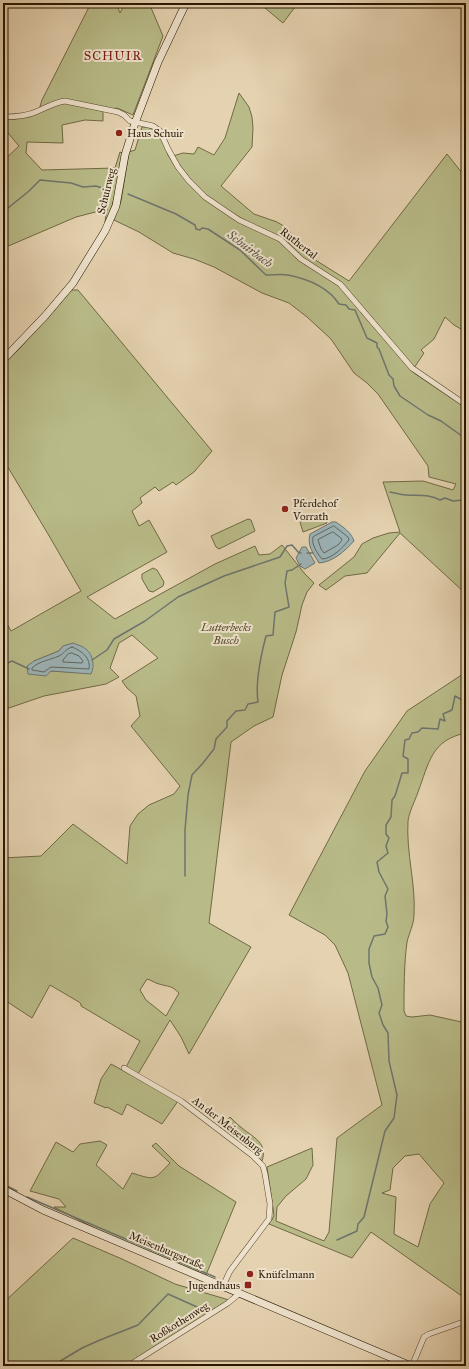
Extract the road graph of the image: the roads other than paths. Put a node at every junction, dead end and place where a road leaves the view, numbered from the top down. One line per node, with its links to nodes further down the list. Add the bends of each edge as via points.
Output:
1 (186, 3): 3 (main road, Schuirweg, via 158,62)
2 (3, 117): 3 (street, via 36,112 65,101 118,112)
3 (135, 123): 4 (main road, Schuirweg, via 125,155 116,206 105,232 72,283); 5 (street, Ruthertal, via 153,126 160,131 178,167 205,197 239,220 280,239 301,259 340,284 412,368)
4 (3, 360)
5 (466, 405)
6 (124, 1068): 8 (street, An der Meisenburg, via 181,1101 263,1166 270,1204 269,1220 230,1271)
7 (3, 1190): 8 (main road, Meisenburgstraße, via 43,1210)
8 (223, 1286): 9 (main road, Meisenburgstraße)
9 (240, 1293): 11 (street, Roßkothenweg); 12 (main road, Meisenburgstraße)
10 (466, 1321): 12 (street, via 424,1338)
11 (128, 1366)
12 (412, 1366)

